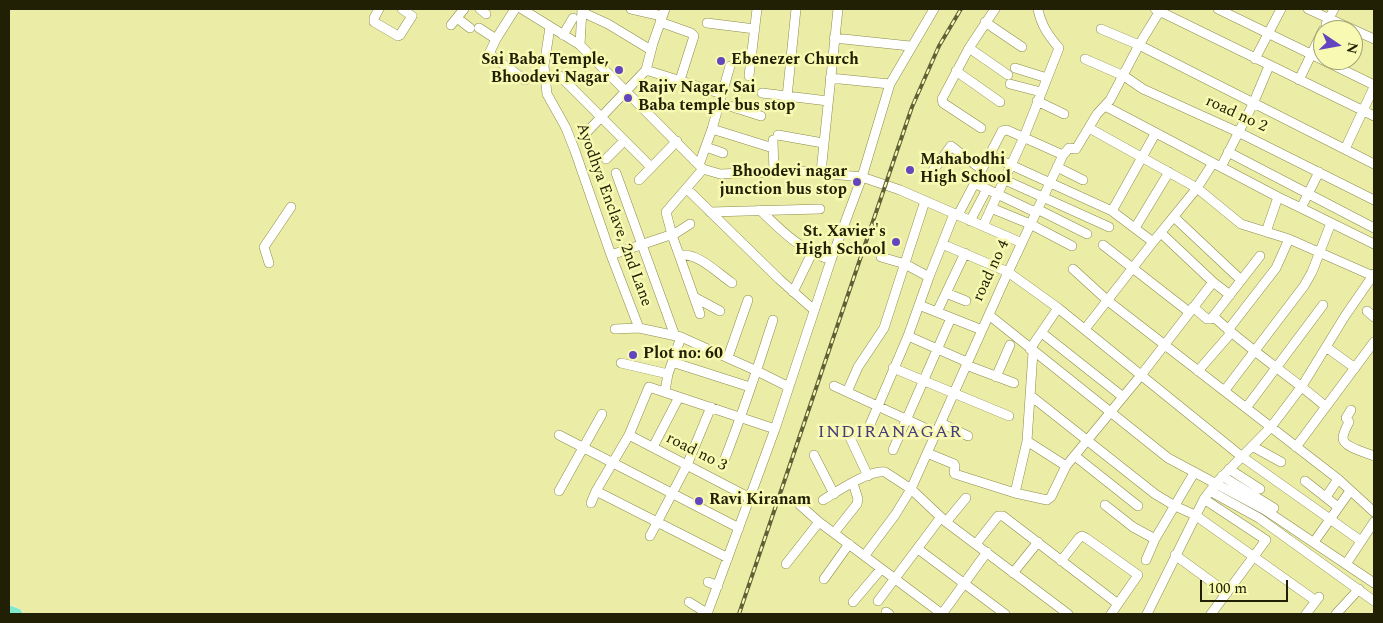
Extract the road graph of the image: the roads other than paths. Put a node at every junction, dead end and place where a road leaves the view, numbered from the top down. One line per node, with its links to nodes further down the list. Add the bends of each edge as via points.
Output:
1 (379, 9): 2 (street, via 374,22 398,36 412,19 411,14)
2 (402, 9)
3 (464, 9): 30 (street, via 454,21)
4 (515, 9): 30 (street)
5 (631, 9): 19 (street)
6 (757, 9): 26 (street)
7 (796, 9): 59 (street)
8 (838, 9): 29 (street)
9 (934, 9): 34 (street)
10 (995, 9): 22 (street)
11 (1038, 9): 51 (street, via 1046,33 1059,48)
12 (1218, 9): 27 (street)
13 (1281, 9): 27 (street)
14 (1308, 9): 21 (street)
15 (1334, 9): 21 (street)
16 (526, 10): 24 (street)
17 (582, 10): 32 (street); 37 (street)
18 (1158, 10): 33 (street, road no 4); 40 (street, road no 4)
19 (662, 16): 37 (street); 53 (street, via 694,36)
20 (573, 18): 28 (street)
21 (1328, 19): 31 (street)
22 (985, 22): 35 (street); 36 (street)
23 (707, 23): 26 (street)
24 (550, 28): 28 (street); 151 (street, Ayodhya Enclave, 2nd Lane, via 544,66 547,94 566,128)
25 (1101, 28): 33 (street)
26 (755, 29): 47 (street)
27 (1269, 32): 38 (street); 40 (street)
28 (563, 35): 32 (street)
29 (834, 38): 34 (street); 50 (street)
30 (496, 39): 52 (street, via 488,51 490,55)
31 (1374, 39)
32 (580, 45): 57 (street)
33 (1139, 45): 49 (street, road no 4); 64 (street)
34 (910, 46): 55 (street)
35 (1022, 47)
36 (969, 48): 45 (street); 48 (street)
37 (651, 50): 43 (street)
38 (1312, 54): 54 (street)
39 (1085, 59): 49 (street, road no 2)
40 (1255, 59): 42 (street, road no 4)
41 (730, 66): 61 (street)
42 (1269, 66): 54 (street, road no 4); 64 (street)
43 (646, 70): 53 (street); 57 (street)
44 (1343, 70): 56 (street)
45 (956, 71): 63 (street); 71 (street, via 942,101)
46 (560, 76): 70 (street)
47 (750, 76)
48 (1011, 76): 51 (street); 60 (street)
49 (1124, 76): 65 (street, road no 4); 75 (street, road no 2, via 1143,89)
50 (830, 78): 55 (street); 62 (street)
51 (1048, 78): 60 (street)
52 (525, 80)
53 (680, 80): 61 (street)
54 (1299, 80): 66 (street, road no 4)
55 (890, 84): 103 (street)
56 (1374, 86): 66 (street)
57 (626, 92): 70 (street); 79 (street)
58 (762, 93): 59 (street)
59 (787, 96): 62 (street)
60 (1039, 97): 67 (street); 77 (street)
61 (721, 98): 68 (street); 73 (street)
62 (828, 101): 81 (street)
63 (1000, 102)
64 (1254, 104): 75 (street); 83 (street)
65 (1105, 106): 72 (street, road no 4); 76 (street)
66 (1364, 110): 69 (street, road no 4); 83 (street)
67 (1064, 114)
68 (762, 116)
69 (1374, 116)
70 (601, 119): 74 (street); 78 (street)
71 (981, 128)
72 (1089, 128): 86 (street, road no 4, via 1076,149 1067,149); 88 (street)
73 (712, 129): 80 (street); 82 (street)
74 (586, 133)
75 (1240, 133): 84 (street); 99 (street, road no 2)
76 (1155, 134): 88 (street); 92 (street)
77 (1024, 137): 86 (street); 87 (street, via 1002,131); 91 (street)
78 (624, 141): 89 (street); 93 (street)
79 (677, 141): 93 (street); 94 (street)
80 (775, 141): 81 (street); 101 (street)
81 (823, 143): 97 (street)
82 (706, 148): 85 (street); 94 (street)
83 (1345, 149): 90 (street)
84 (1228, 152): 92 (street); 113 (street)
85 (723, 153)
86 (1064, 154): 95 (street, road no 4)
87 (989, 155): 91 (street); 96 (street)
88 (1143, 157): 98 (street); 124 (street)
89 (606, 159)
90 (1374, 164)
91 (1012, 165): 105 (street); 107 (street)
92 (1217, 165): 109 (street); 114 (street)
93 (650, 167): 104 (street)
94 (701, 167): 101 (street, via 720,174); 110 (street)
95 (1057, 167): 106 (street); 107 (street, road no 4)
96 (981, 169): 102 (street, via 951,146); 108 (street)
97 (820, 172): 101 (street); 103 (street)
98 (1169, 172): 109 (street); 134 (street)
99 (1319, 172): 113 (street); 116 (street, road no 2)
100 (616, 173): 146 (street)
101 (774, 173)
102 (929, 176)
103 (862, 177): 117 (street); 155 (street)
104 (639, 180)
105 (1004, 180): 112 (street); 115 (street)
106 (1083, 180)
107 (1049, 182): 115 (street, road no 4); 124 (street)
108 (974, 183): 111 (street); 126 (street)
109 (1197, 188): 127 (street); 136 (street, via 1241,224)
110 (686, 189): 125 (street); 139 (street, via 666,212)
111 (987, 189): 112 (street); 128 (street)
112 (997, 194): 119 (street); 123 (street)
113 (1308, 194): 120 (street); 135 (street)
114 (1278, 197): 120 (street); 136 (street)
115 (1042, 198): 123 (street, road no 4); 133 (street)
116 (1374, 200)
117 (925, 201): 126 (street); 157 (street)
118 (291, 207): 156 (street, via 264,247)
119 (991, 208): 131 (street); 132 (street)
120 (1301, 208): 129 (street)
121 (820, 209): 122 (street)
122 (760, 210): 125 (street); 148 (street)
123 (1036, 210): 131 (street, road no 4); 137 (street)
124 (1112, 211): 134 (street)
125 (710, 212): 166 (street)
126 (956, 215): 128 (street); 143 (street)
127 (1174, 217): 138 (street); 163 (street)
128 (970, 221): 132 (street)
129 (1331, 223): 145 (street); 149 (street)
130 (690, 224): 139 (street)
131 (1030, 224): 141 (street, road no 4); 147 (street)
132 (983, 226): 141 (street)
133 (1109, 227)
134 (1135, 228): 142 (street)
135 (1374, 228)
136 (1266, 232): 140 (street)
137 (1087, 234)
138 (1161, 234): 142 (street); 164 (street)
139 (672, 235): 146 (street); 152 (street)
140 (1289, 239): 149 (street); 191 (street, via 1276,268)
141 (1022, 242): 160 (street, road no 4)
142 (1152, 242): 158 (street)
143 (942, 244): 150 (street); 161 (street)
144 (1103, 244): 158 (street)
145 (1374, 244)
146 (642, 245): 151 (street); 194 (street)
147 (1072, 246)
148 (812, 253): 155 (street); 166 (street)
149 (1321, 253): 162 (street); 201 (street, via 1304,286)
150 (965, 254): 160 (street); 167 (street)
151 (611, 255): 187 (street, Ayodhya Enclave, 2nd Lane)
152 (679, 255): 165 (street, via 697,258); 169 (street)
153 (1260, 256): 163 (street)
154 (881, 257): 157 (street)
155 (831, 260): 177 (street)
156 (269, 263)
157 (905, 264): 161 (street); 222 (street, via 884,328 858,367)
158 (1133, 268): 172 (street); 176 (street)
159 (1073, 269): 172 (street)
160 (1008, 272): 175 (street); 182 (street, road no 4)
161 (929, 277): 173 (street)
162 (1373, 278): 198 (street)
163 (1241, 280): 168 (street)
164 (1213, 282): 168 (street); 176 (street)
165 (732, 283)
166 (793, 292): 177 (street)
167 (946, 293): 171 (street); 180 (street)
168 (1230, 295): 183 (street)
169 (694, 297): 178 (street); 181 (street)
170 (748, 300): 202 (street)
171 (966, 301)
172 (1108, 301): 190 (street); 196 (street)
173 (919, 305): 180 (street); 193 (street)
174 (1323, 305): 207 (street)
175 (1058, 308): 190 (street); 192 (street)
176 (1191, 309): 183 (street, via 1207,319); 196 (street)
177 (814, 310): 219 (street)
178 (720, 311)
179 (1367, 311): 184 (street)
180 (937, 312): 185 (street)
181 (700, 314)
182 (989, 315): 189 (street, road no 4); 200 (street)
183 (1213, 316): 191 (street)
184 (1374, 317)
185 (951, 318): 189 (street); 199 (street)
186 (773, 320): 209 (street)
187 (639, 328): 188 (street); 194 (street)
188 (615, 329)
189 (982, 330): 205 (street, road no 4)
190 (1085, 330): 212 (street)
191 (1229, 332): 201 (street); 210 (street)
192 (1042, 333): 200 (street); 226 (street)
193 (908, 336): 199 (street); 206 (street)
194 (678, 337): 202 (street); 203 (street)
195 (1374, 342): 208 (street)
196 (1164, 344): 210 (street); 212 (street)
197 (1010, 345): 213 (street)
198 (1326, 347): 208 (street); 217 (street)
199 (937, 349): 205 (street); 214 (street)
200 (1032, 351): 225 (street); 232 (street)
201 (1254, 351): 207 (street); 220 (street)
202 (728, 357): 209 (street)
203 (672, 362): 211 (street); 218 (street)
204 (621, 363): 211 (street)
205 (967, 364): 213 (street); 223 (street, road no 4)
206 (894, 368): 214 (street); 227 (street)
207 (1277, 368): 217 (street); 230 (street)
208 (1356, 368): 228 (street)
209 (757, 371): 218 (street); 219 (street)
210 (1198, 371): 220 (street)
211 (668, 374): 221 (street)
212 (1142, 374): 226 (street); 256 (street)
213 (996, 377): 215 (street)
214 (923, 380): 223 (street); 236 (street)
215 (1014, 383)
216 (834, 386): 222 (street)
217 (1302, 386): 228 (street); 239 (street)
218 (750, 387): 235 (street)
219 (789, 387): 240 (street)
220 (1225, 390): 230 (street)
221 (664, 392): 224 (street); 244 (street, via 649,387)
222 (847, 392): 227 (street)
223 (954, 392): 234 (street); 237 (street, road no 4)
224 (679, 396): 229 (street); 250 (street)
225 (1031, 396): 246 (street); 247 (street)
226 (1123, 397): 232 (street)
227 (878, 406): 236 (street); 238 (street)
228 (1325, 406): 249 (street)
229 (711, 407): 235 (street); 261 (street)
230 (1246, 408): 239 (street)
231 (1350, 410): 257 (street, via 1344,441)
232 (1110, 413): 247 (street); 264 (street, via 1168,458)
233 (602, 414): 251 (street)
234 (1009, 416)
235 (739, 417): 240 (street); 258 (street)
236 (906, 419): 242 (street); 252 (street)
237 (940, 423): 242 (street, road no 4); 245 (street)
238 (869, 427)
239 (1271, 427): 248 (street); 249 (street)
240 (775, 429): 279 (street)
241 (846, 429): 265 (street)
242 (936, 433): 253 (street, road no 4)
243 (559, 435): 251 (street)
244 (629, 435): 250 (street, road no 3); 260 (street)
245 (968, 436)
246 (1026, 442): 262 (street); 275 (street)
247 (1088, 442): 255 (street); 286 (street)
248 (1252, 446): 256 (street); 259 (street)
249 (1296, 446): 266 (street)
250 (653, 447): 261 (street, road no 3)
251 (584, 448): 260 (street); 272 (street)
252 (893, 450)
253 (927, 453): 270 (street, road no 4); 275 (street, via 954,464 955,474)
254 (814, 455): 277 (street)
255 (1075, 456): 262 (street); 285 (street)
256 (1241, 456): 263 (street); 292 (street)
257 (1374, 456)
258 (724, 461)
259 (1281, 462)
260 (612, 463): 273 (street); 276 (street)
261 (687, 465): 276 (street); 279 (street, road no 3)
262 (1066, 466): 275 (street, via 1047,500)
263 (1229, 469): 269 (street); 271 (street)
264 (1194, 473): 269 (street); 286 (street)
265 (868, 476): 268 (street); 270 (street, via 885,472)
266 (1338, 479): 274 (street); 278 (street)
267 (1305, 481): 278 (street)
268 (853, 483): 277 (street); 297 (street, via 858,499)
269 (1213, 487): 288 (street); 290 (street); 302 (street, via 1265,510); 309 (street, via 1266,540); 323 (street)
270 (911, 489): 291 (street); 307 (street, road no 4)
271 (1260, 489)
272 (559, 491)
273 (596, 491): 282 (street); 295 (street)
274 (1350, 491): 287 (street); 289 (street)
275 (1015, 492)
276 (672, 494): 295 (street); 296 (street)
277 (834, 494): 281 (street)
278 (1326, 496): 287 (street)
279 (750, 498): 296 (street)
280 (966, 498): 291 (street)
281 (823, 500)
282 (591, 503)
283 (800, 505): 293 (street)
284 (1105, 505): 299 (street)
285 (1138, 506)
286 (1175, 506): 290 (street); 299 (street)
287 (1338, 506): 292 (street)
288 (1274, 508)
289 (1374, 512)
290 (1195, 515): 308 (street); 309 (street)
291 (943, 520): 304 (street); 305 (street)
292 (1329, 520): 300 (street); 302 (street)
293 (819, 522): 297 (street); 313 (street)
294 (1374, 522): 300 (street)
295 (657, 523): 298 (street); 310 (street)
296 (739, 528): 310 (street)
297 (834, 533): 303 (street)
298 (650, 536)
299 (1155, 540): 311 (street)
300 (1361, 541): 314 (street)
301 (1038, 542): 304 (street, via 1000,515); 312 (street); 316 (street)
302 (1314, 542): 314 (street)
303 (849, 544): 307 (street); 317 (street)
304 (976, 544): 306 (street)
305 (918, 549): 318 (street); 320 (street)
306 (987, 552): 316 (street); 320 (street)
307 (865, 555): 315 (street)
308 (1175, 555): 324 (street); 338 (street)
309 (1254, 556): 324 (street); 340 (street, via 1318,599)
310 (728, 558): 322 (street)
311 (1146, 560)
312 (1062, 561): 329 (street); 329 (street, via 1082,536 1138,575)
313 (786, 564)
314 (1346, 564): 321 (street)
315 (880, 569): 318 (street); 328 (street)
316 (1013, 573): 336 (street)
317 (824, 579)
318 (894, 579): 325 (street); 334 (street)
319 (708, 582): 322 (street)
320 (964, 583): 331 (street); 334 (street)
321 (1374, 583)
322 (718, 586): 333 (street)
323 (1359, 590): 326 (street); 341 (street)
324 (1227, 593): 339 (street)
325 (878, 601)
326 (1374, 601)
327 (689, 602): 333 (street)
328 (853, 602)
329 (1118, 604): 337 (street)
330 (9, 611): 332 (main road)
331 (995, 611): 335 (street)
332 (16, 614)
333 (708, 614)
334 (942, 614)
335 (1005, 614)
336 (1068, 614)
337 (1111, 614)
338 (1147, 614)
339 (1211, 614)
340 (1306, 614)
341 (1336, 614)

